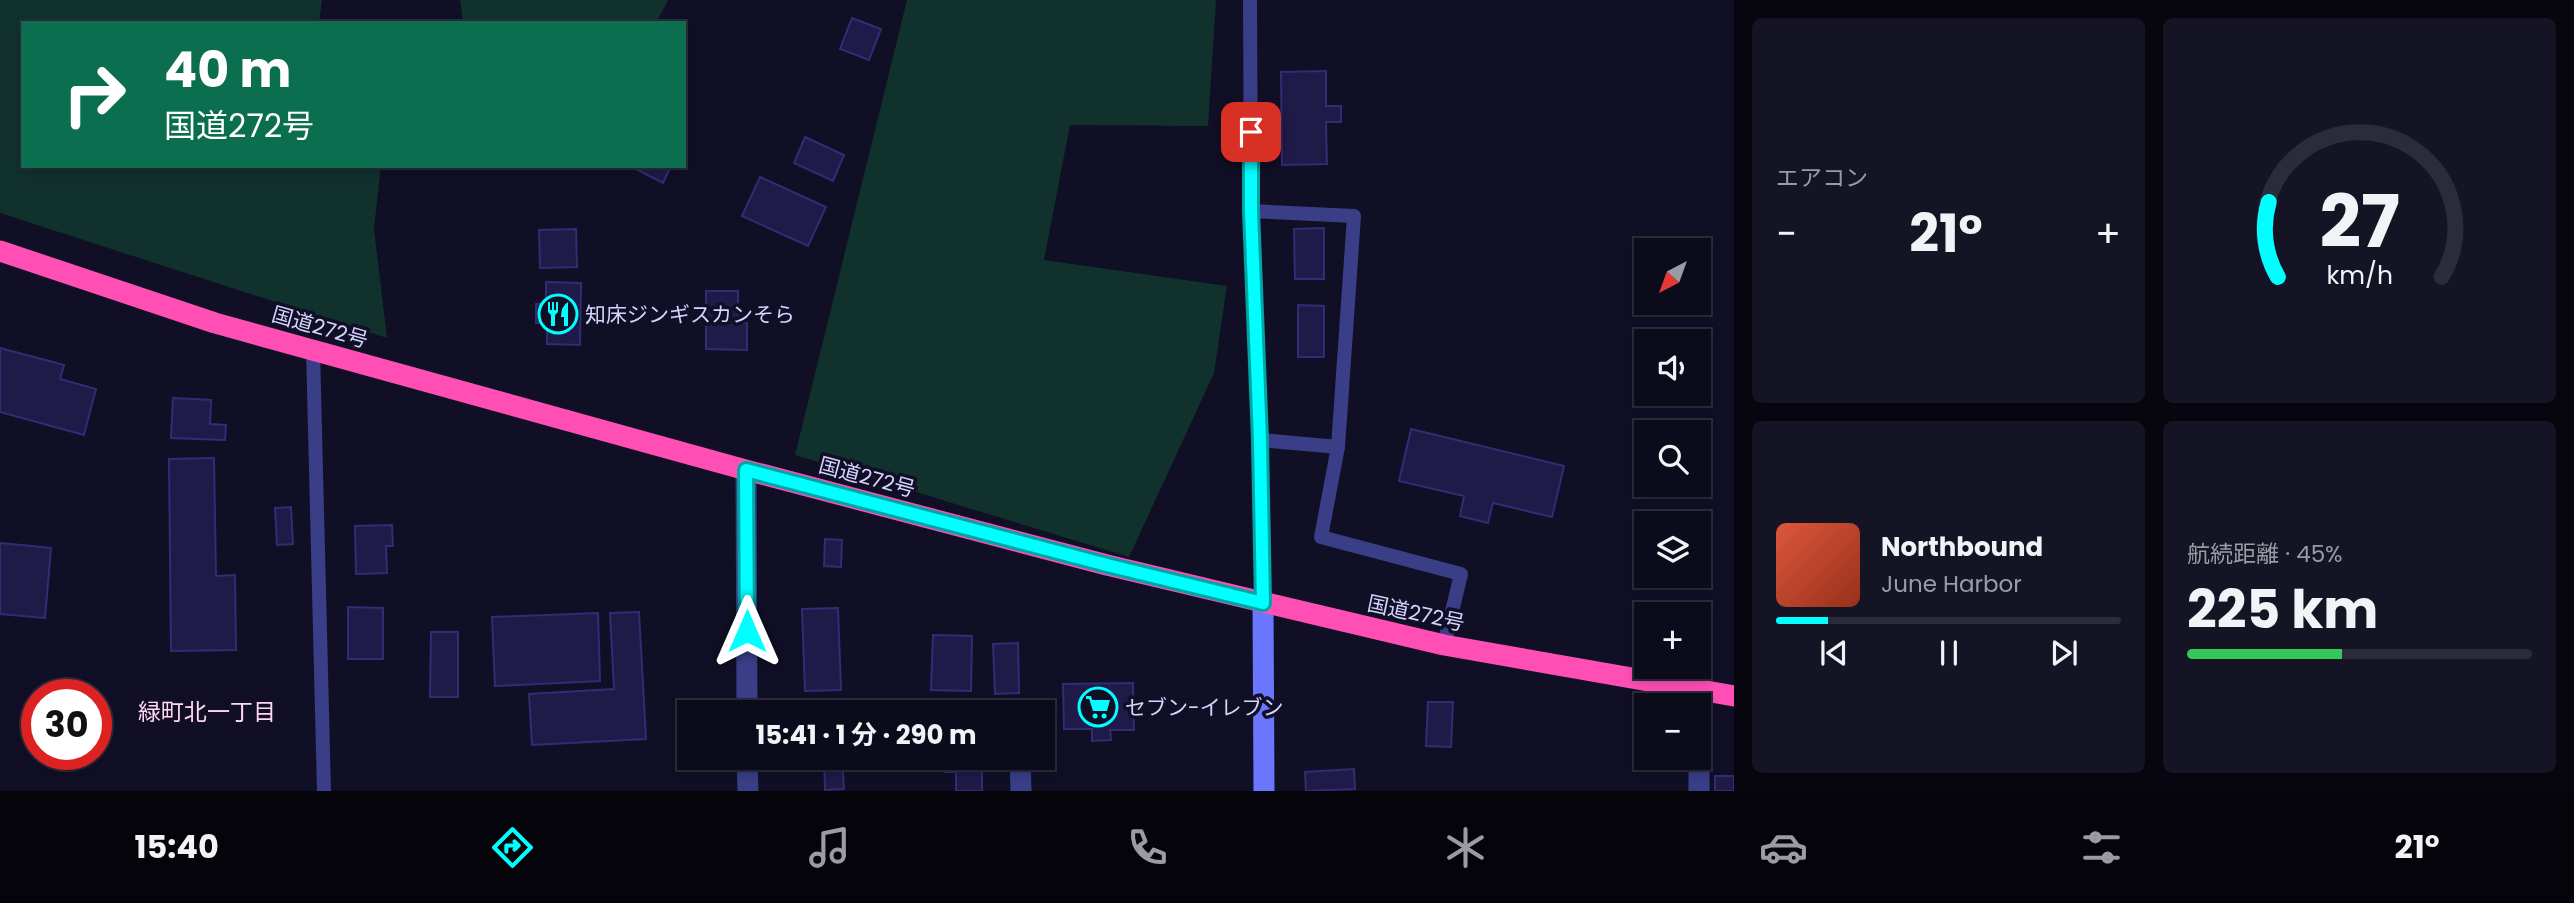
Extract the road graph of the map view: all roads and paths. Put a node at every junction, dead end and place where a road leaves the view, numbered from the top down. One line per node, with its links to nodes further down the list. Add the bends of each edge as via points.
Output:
1 (1250, 0): 2 (lane)
2 (1251, 211): 5 (lane); 6 (lane, via 1354,216)
3 (0, 251): 4 (highway, 国道272号, via 215,323)
4 (313, 350): 7 (highway, 国道272号); 17 (lane)
5 (1260, 440): 6 (lane); 8 (lane)
6 (1338, 447): 9 (lane, via 1321,537 1461,573)
7 (746, 470): 8 (highway, 国道272号); 13 (street)
8 (1263, 603): 9 (highway, 国道272号); 20 (street)
9 (1444, 645): 10 (highway, 国道272号)
10 (1674, 693)
11 (1734, 696): 12 (highway, 国道272号)
12 (1711, 697)
13 (747, 700)
14 (747, 770): 18 (street)
15 (1020, 770): 19 (street)
16 (1699, 770): 21 (street)
17 (324, 791)
18 (748, 791)
19 (1021, 791)
20 (1264, 791)
21 (1699, 791)

